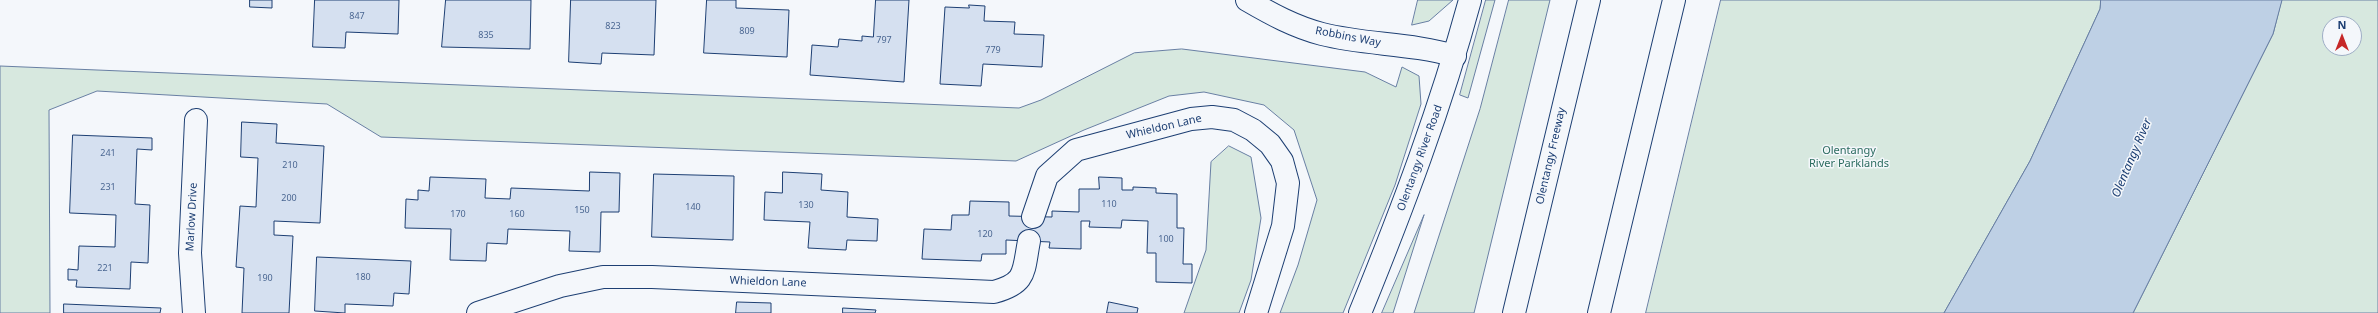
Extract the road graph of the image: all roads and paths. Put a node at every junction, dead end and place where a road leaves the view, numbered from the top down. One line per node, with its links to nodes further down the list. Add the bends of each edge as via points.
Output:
1 (1247, 0): 5 (main road, Robbins Way, via 1278,18 1322,34 1374,43 1427,48)
2 (1470, 0): 5 (main road, Olentangy River Road)
3 (1589, 0): 13 (main road, Olentangy Freeway)
4 (1674, 0): 14 (main road)
5 (1455, 56): 12 (main road, Olentangy River Road, via 1419,164)
6 (196, 120): 9 (main road, Marlow Drive, via 190,253)
7 (1033, 217): 11 (main road, Whieldon Lane, via 1048,176 1076,150 1191,119 1212,117 1234,120 1253,130 1270,144 1282,161 1288,183 1283,226)
8 (1029, 241): 10 (main road, Whieldon Lane, via 1022,275 1018,282 994,292 603,277 560,286)
9 (194, 313)
10 (478, 313)
11 (1256, 313)
12 (1360, 313)
13 (1514, 313)
14 (1599, 313)

